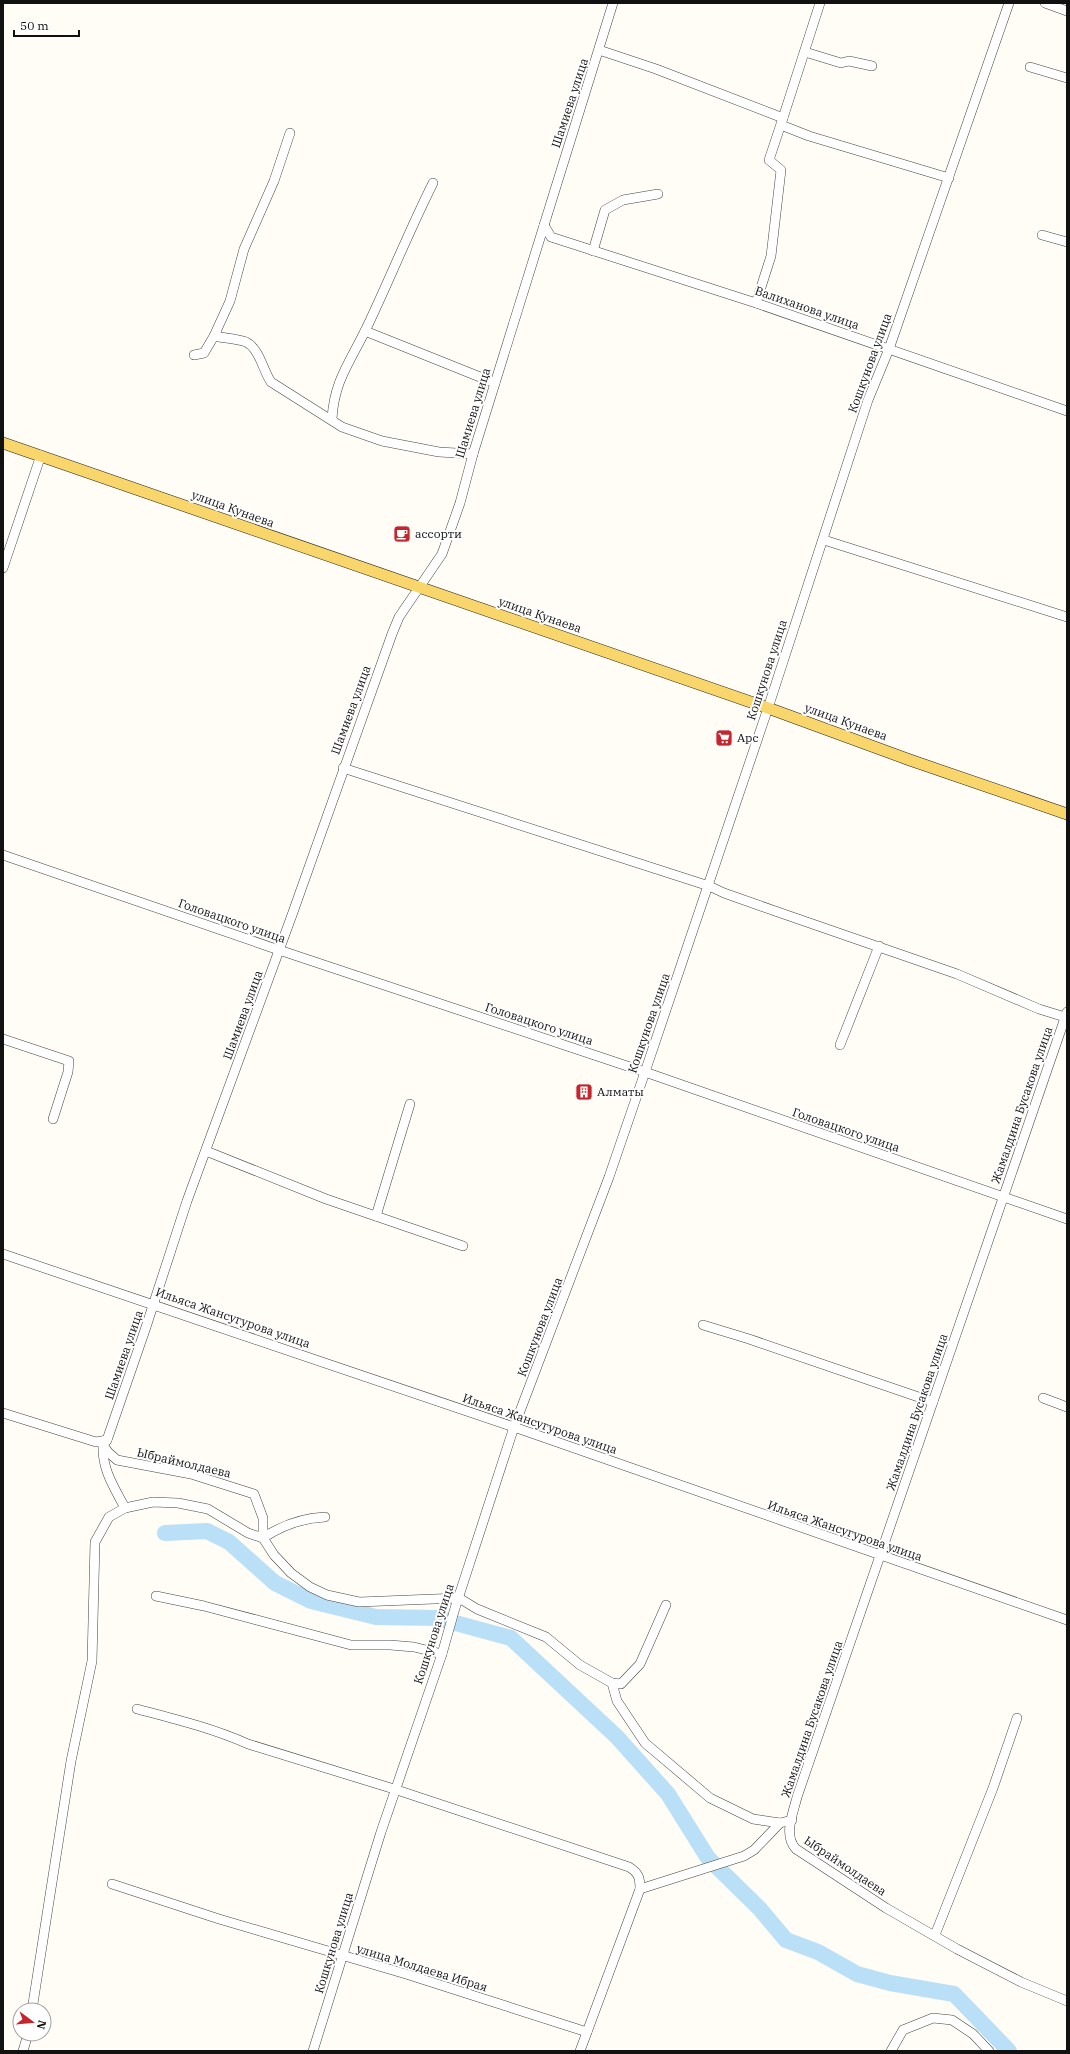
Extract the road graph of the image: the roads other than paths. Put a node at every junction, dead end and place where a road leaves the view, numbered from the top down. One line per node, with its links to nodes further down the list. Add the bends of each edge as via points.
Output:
1 (613, 3): 6 (street, Шамиева улица)
2 (820, 3): 7 (street)
3 (1009, 3): 13 (street, Кошкунова улица)
4 (1045, 3): 5 (street)
5 (1067, 11)
6 (599, 50): 11 (street, via 656,69); 16 (street, Шамиева улица)
7 (805, 52): 8 (street, via 841,63 849,61); 11 (street)
8 (872, 66)
9 (1030, 67): 10 (street)
10 (1067, 78)
11 (782, 122): 13 (street, via 809,136); 20 (street, via 769,160 781,170 771,256)
12 (290, 133): 22 (street, via 274,181 244,249 230,301)
13 (948, 178): 23 (street, Кошкунова улица)
14 (433, 183): 21 (street)
15 (658, 194): 19 (street, via 623,200 605,210)
16 (544, 225): 19 (street, Валиханова улица, via 551,237); 25 (street, Шамиева улица)
17 (1042, 235): 18 (street)
18 (1067, 242)
19 (593, 251): 20 (street, Валиханова улица)
20 (756, 303): 23 (street, Валиханова улица)
21 (365, 331): 25 (street); 27 (street, via 341,376 333,400)
22 (214, 336): 24 (street, via 204,353); 27 (street, via 246,342 255,351 264,373 271,382)
23 (889, 349): 26 (street, Валиханова улица); 31 (street, Кошкунова улица, via 868,400)
24 (194, 355)
25 (495, 384): 29 (street, Шамиева улица)
26 (1067, 411)
27 (332, 419): 29 (street, via 342,427 382,441 439,452)
28 (3, 443): 30 (main road, улица Кунаева)
29 (473, 454): 33 (street, Шамиева улица, via 460,503 442,554)
30 (41, 455): 32 (street); 33 (main road, улица Кунаева)
31 (824, 540): 34 (street); 35 (street, Кошкунова улица)
32 (3, 568)
33 (419, 587): 35 (main road, улица Кунаева); 36 (street, Шамиева улица, via 399,617)
34 (1067, 617)
35 (768, 708): 37 (main road, улица Кунаева); 39 (street, Кошкунова улица)
36 (343, 768): 39 (street); 41 (street, Шамиева улица)
37 (1067, 814)
38 (3, 855): 41 (street, Головацкого улица)
39 (709, 886): 40 (street); 45 (street, Кошкунова улица)
40 (879, 946): 42 (street, via 958,974 1040,1009); 44 (street)
41 (280, 950): 45 (street, Головацкого улица); 48 (street, Шамиева улица)
42 (1066, 1015): 49 (street, Жамалдина Бусакова улица)
43 (3, 1039): 47 (street, via 69,1061)
44 (840, 1045)
45 (645, 1072): 49 (street, Головацкого улица); 60 (street, Кошкунова улица, via 606,1184)
46 (410, 1104): 50 (street)
47 (53, 1119)
48 (206, 1151): 50 (street); 54 (street, Шамиева улица)
49 (1002, 1197): 51 (street, Головацкого улица); 57 (street, Жамалдина Бусакова улица)
50 (376, 1216): 52 (street)
51 (1067, 1219)
52 (463, 1246)
53 (3, 1254): 54 (street, Ильяса Жансугурова улица)
54 (153, 1303): 60 (street, Ильяса Жансугурова улица); 61 (street, Шамиева улица)
55 (704, 1325): 57 (street)
56 (1043, 1398): 58 (street)
57 (932, 1402): 65 (street, Жамалдина Бусакова улица)
58 (1067, 1407)
59 (3, 1413): 61 (street, via 96,1442)
60 (514, 1427): 65 (street, Ильяса Жансугурова улица); 67 (street, Кошкунова улица)
61 (105, 1442): 62 (street, via 103,1459 107,1474); 64 (street, Ыбраймолдаева, via 108,1452 117,1460 191,1474 254,1494 263,1518)
62 (125, 1508): 64 (street, via 153,1502 178,1503 208,1509 248,1533); 82 (street, via 109,1517 96,1542 92,1661 71,1761)
63 (325, 1517): 64 (street, via 280,1527)
64 (264, 1538): 67 (street, Ыбраймолдаева, via 274,1556 291,1573 310,1588 327,1595 359,1602)
65 (881, 1556): 69 (street, Ильяса Жансугурова улица); 75 (street, Жамалдина Бусакова улица, via 797,1797)
66 (156, 1596): 70 (street, via 351,1645 414,1647)
67 (459, 1598): 70 (street, Кошкунова улица); 71 (street, via 477,1610 546,1637 580,1665)
68 (666, 1606): 71 (street, via 640,1664 622,1684)
69 (1067, 1620)
70 (442, 1654): 74 (street, Кошкунова улица)
71 (612, 1683): 76 (street, via 617,1701 645,1743 710,1798 753,1819)
72 (137, 1709): 74 (street, via 192,1723 274,1752)
73 (1017, 1718): 79 (street, via 993,1788)
74 (394, 1789): 78 (street, via 629,1867 640,1877); 80 (street, Кошкунова улица)
75 (792, 1820): 76 (street); 79 (street, Ыбраймолдаева, via 789,1832 796,1849 886,1908)
76 (780, 1823): 78 (street, via 754,1850 744,1856)
77 (112, 1884): 80 (street, улица Молдаева Ибрая)
78 (640, 1889): 83 (street)
79 (935, 1935): 81 (street, Ыбраймолдаева, via 1021,1982)
80 (343, 1956): 83 (street, улица Молдаева Ибрая); 84 (street, Кошкунова улица)
81 (1067, 2001)
82 (33, 2002)
83 (587, 2032): 85 (street)
84 (313, 2051)
85 (580, 2051)
86 (891, 2051): 87 (street, via 903,2030 933,2018 952,2020 973,2034)
87 (988, 2051)

